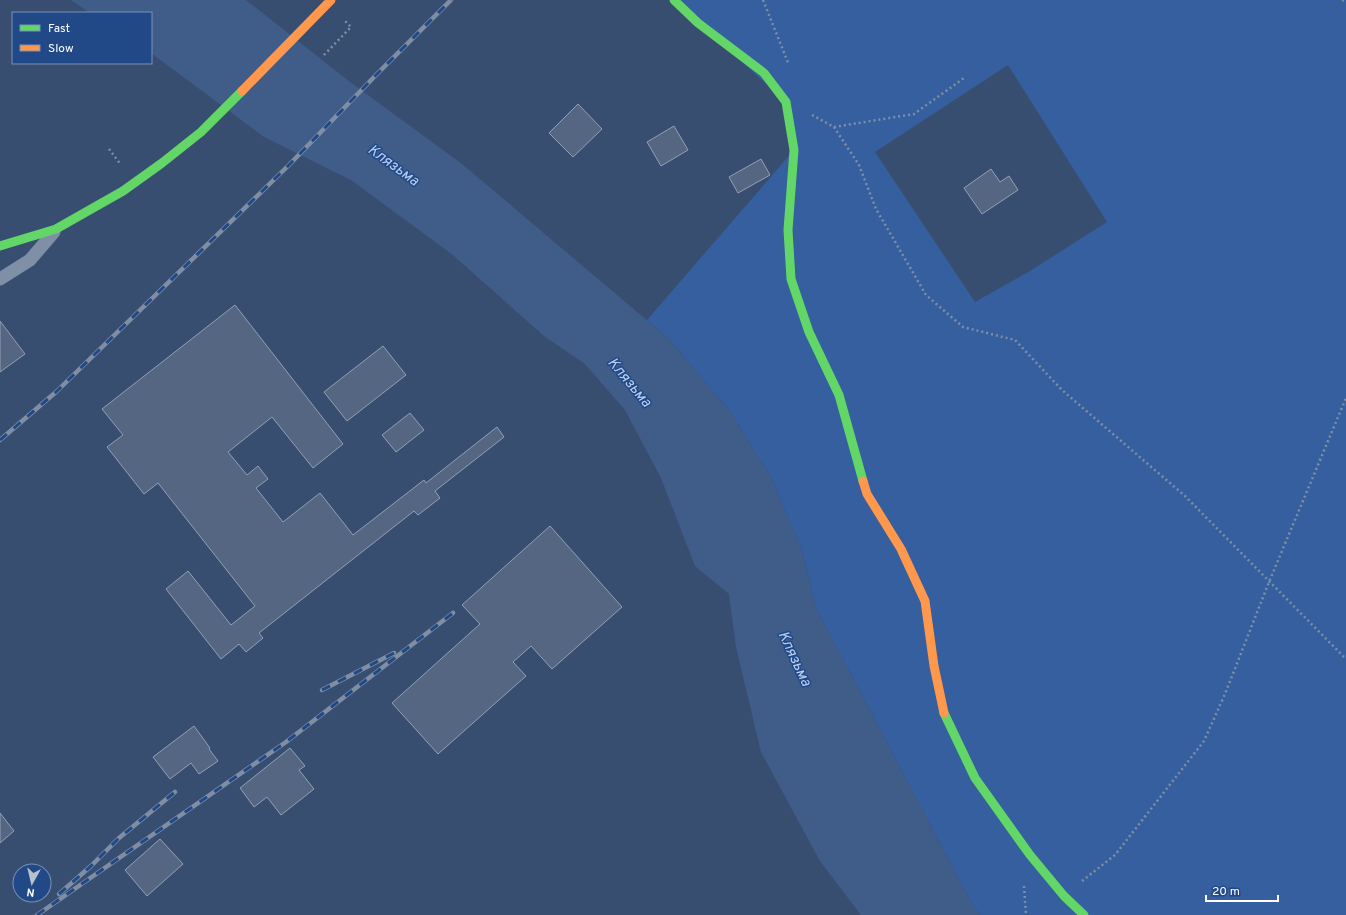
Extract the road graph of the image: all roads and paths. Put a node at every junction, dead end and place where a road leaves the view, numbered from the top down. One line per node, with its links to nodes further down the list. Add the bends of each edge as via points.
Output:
1 (331, 0): 14 (street, via 201,132 124,191)
2 (674, 0): 10 (street, via 698,24 764,73)
3 (763, 0): 8 (path)
4 (1342, 0): 5 (path)
5 (1346, 1)
6 (343, 19): 7 (path, via 351,27)
7 (324, 55)
8 (791, 69)
9 (964, 78): 11 (path, via 914,114)
10 (786, 102): 11 (path); 20 (street, via 794,150 788,230 791,279 808,332 839,395 868,494 901,549 925,601 944,715 975,778 1030,855)
11 (834, 126): 18 (path, via 859,165 876,209 926,295 963,327 1015,340 1062,390 1186,496)
12 (109, 149): 13 (path)
13 (124, 168)
14 (56, 229): 15 (street); 16 (lane, via 30,260)
15 (0, 246)
16 (0, 279)
17 (1346, 398): 18 (path)
18 (1269, 582): 19 (path); 20 (path, via 1204,741 1115,855)
19 (1346, 659)
20 (1064, 896): 21 (street)
21 (1084, 915)

